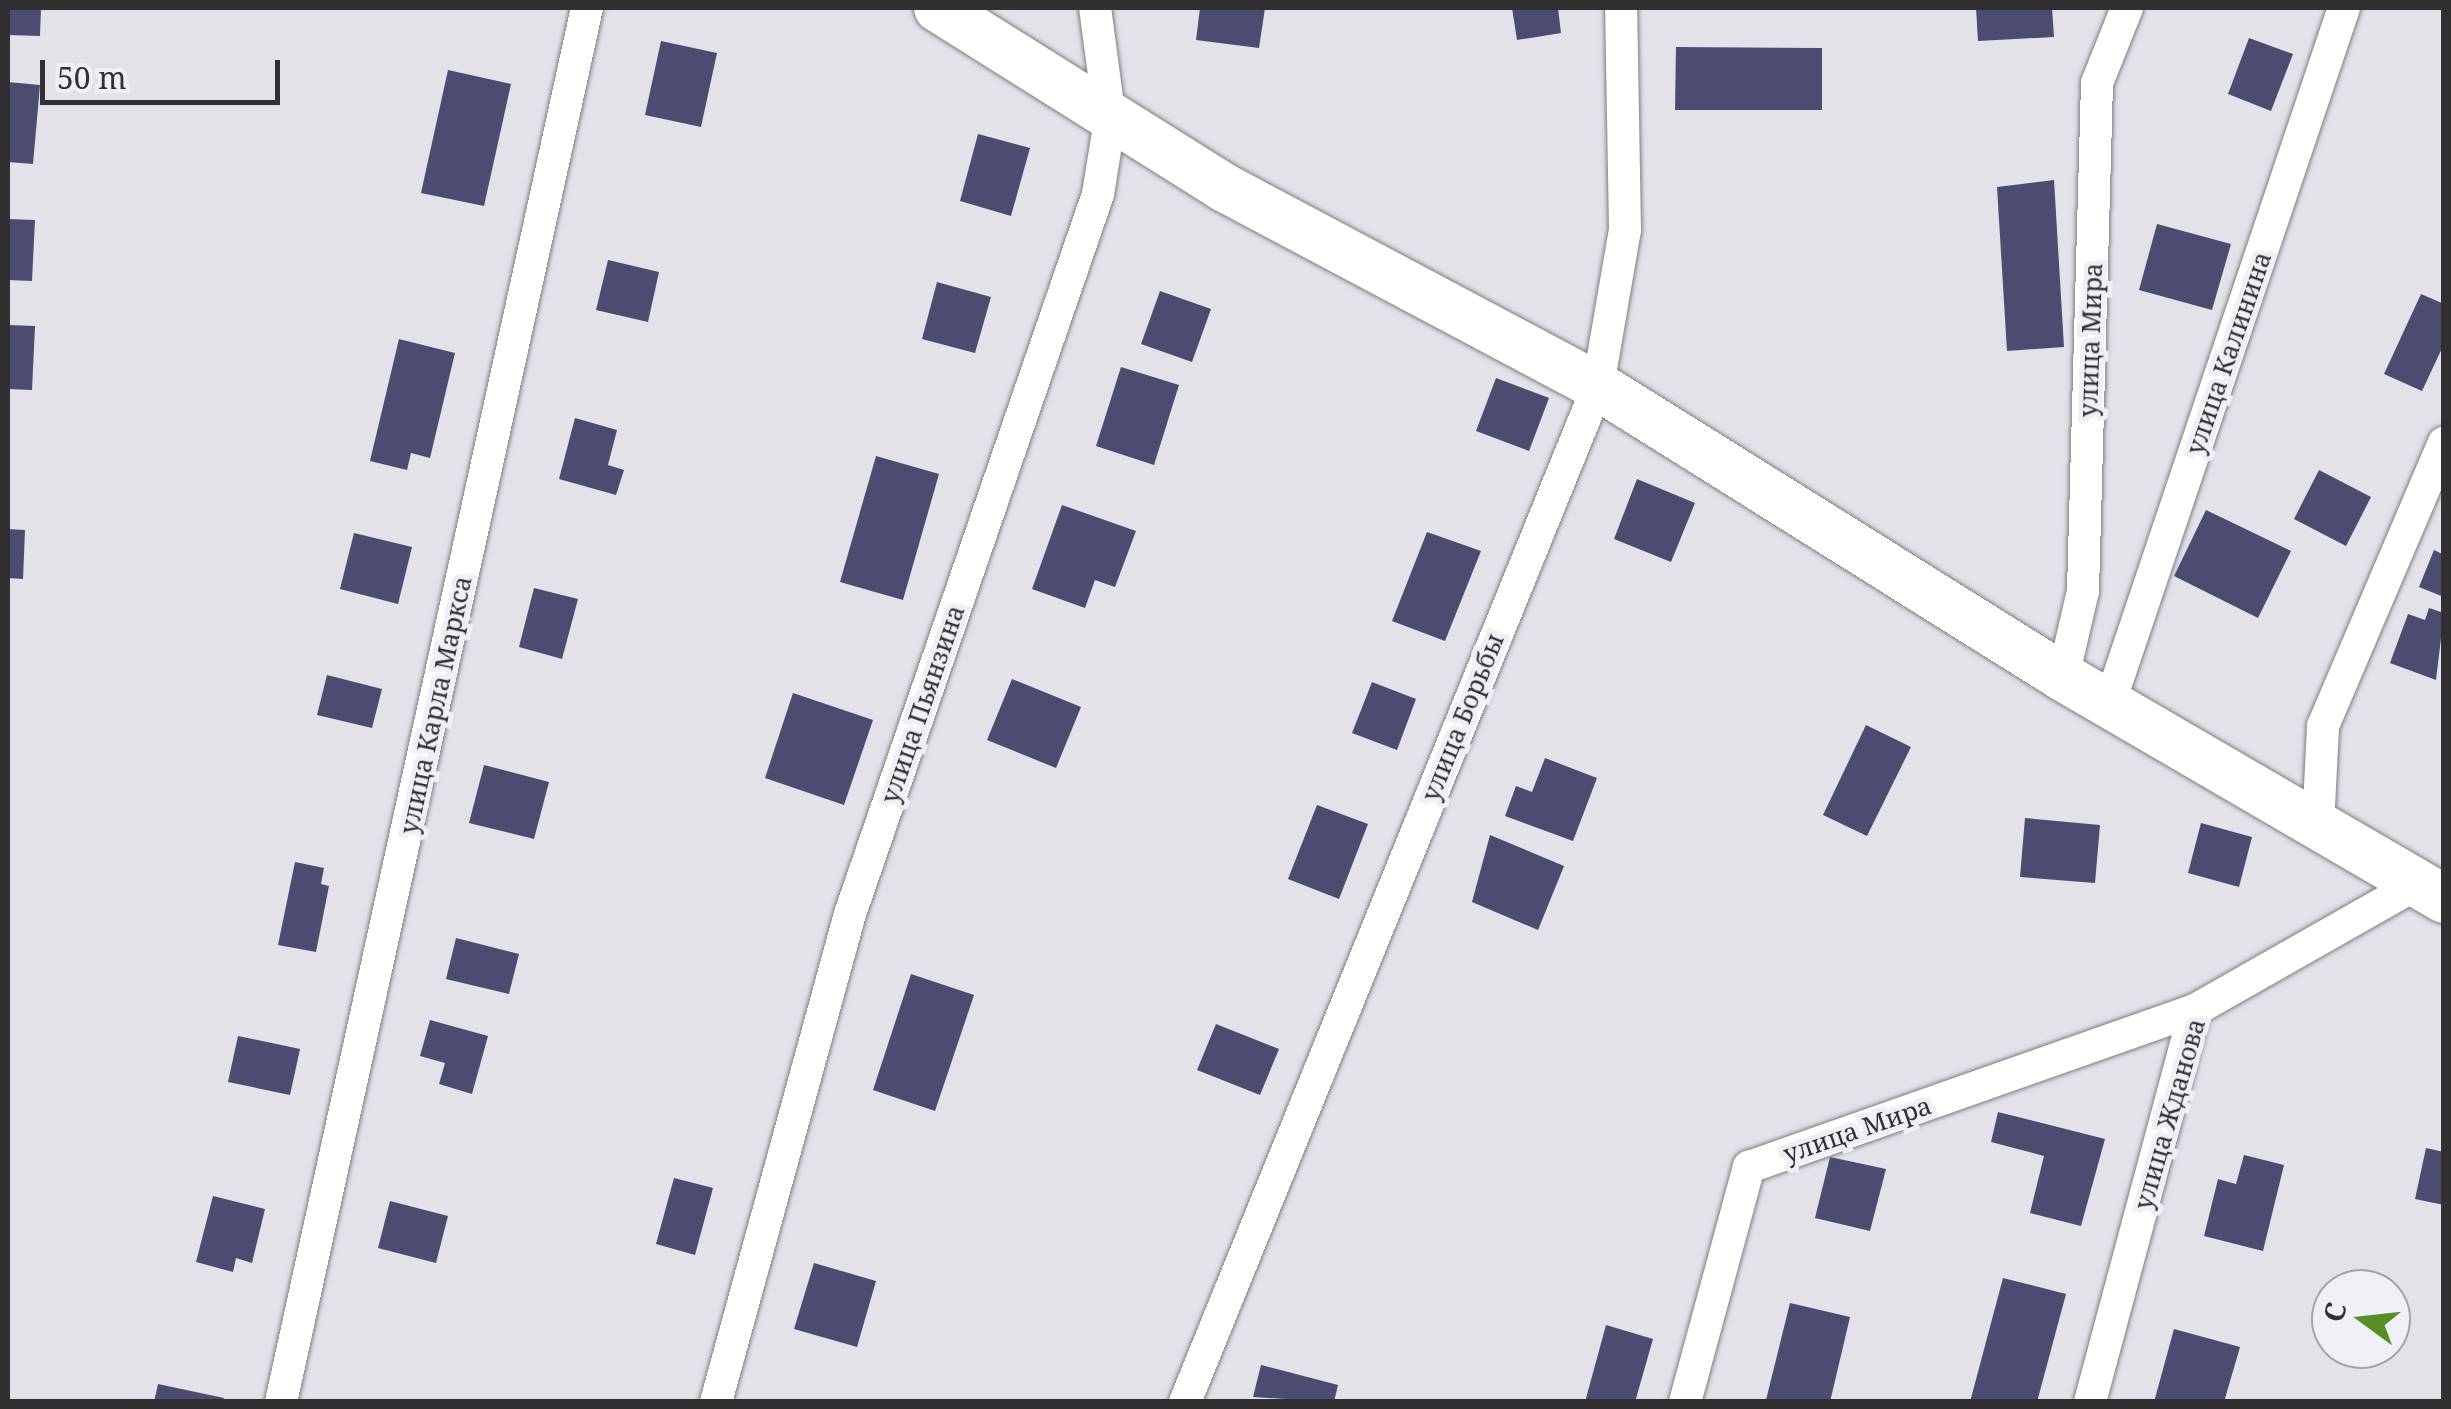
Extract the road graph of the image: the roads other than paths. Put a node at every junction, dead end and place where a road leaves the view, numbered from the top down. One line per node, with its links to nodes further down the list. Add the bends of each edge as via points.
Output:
1 (587, 8): 15 (street, улица Карла Маркса)
2 (938, 8): 7 (street)
3 (1094, 8): 7 (street, улица Пьянзина)
4 (1621, 8): 8 (street, улица Борьбы, via 1625,230)
5 (2127, 8): 10 (street, улица Мира, via 2098,82 2082,591)
6 (2344, 8): 11 (street, улица Калинина)
7 (1110, 120): 8 (street); 16 (street, улица Пьянзина, via 1098,194 850,914)
8 (1598, 386): 10 (street); 17 (street, улица Борьбы)
9 (2444, 443): 12 (street, via 2323,726)
10 (2063, 677): 11 (street)
11 (2111, 699): 12 (street)
12 (2318, 826): 13 (street)
13 (2429, 892): 14 (street, улица Жданова)
14 (2195, 1010): 18 (street, улица Мира, via 1749,1167); 19 (street, улица Жданова)
15 (281, 1402)
16 (716, 1402)
17 (1185, 1402)
18 (1685, 1402)
19 (2090, 1402)

